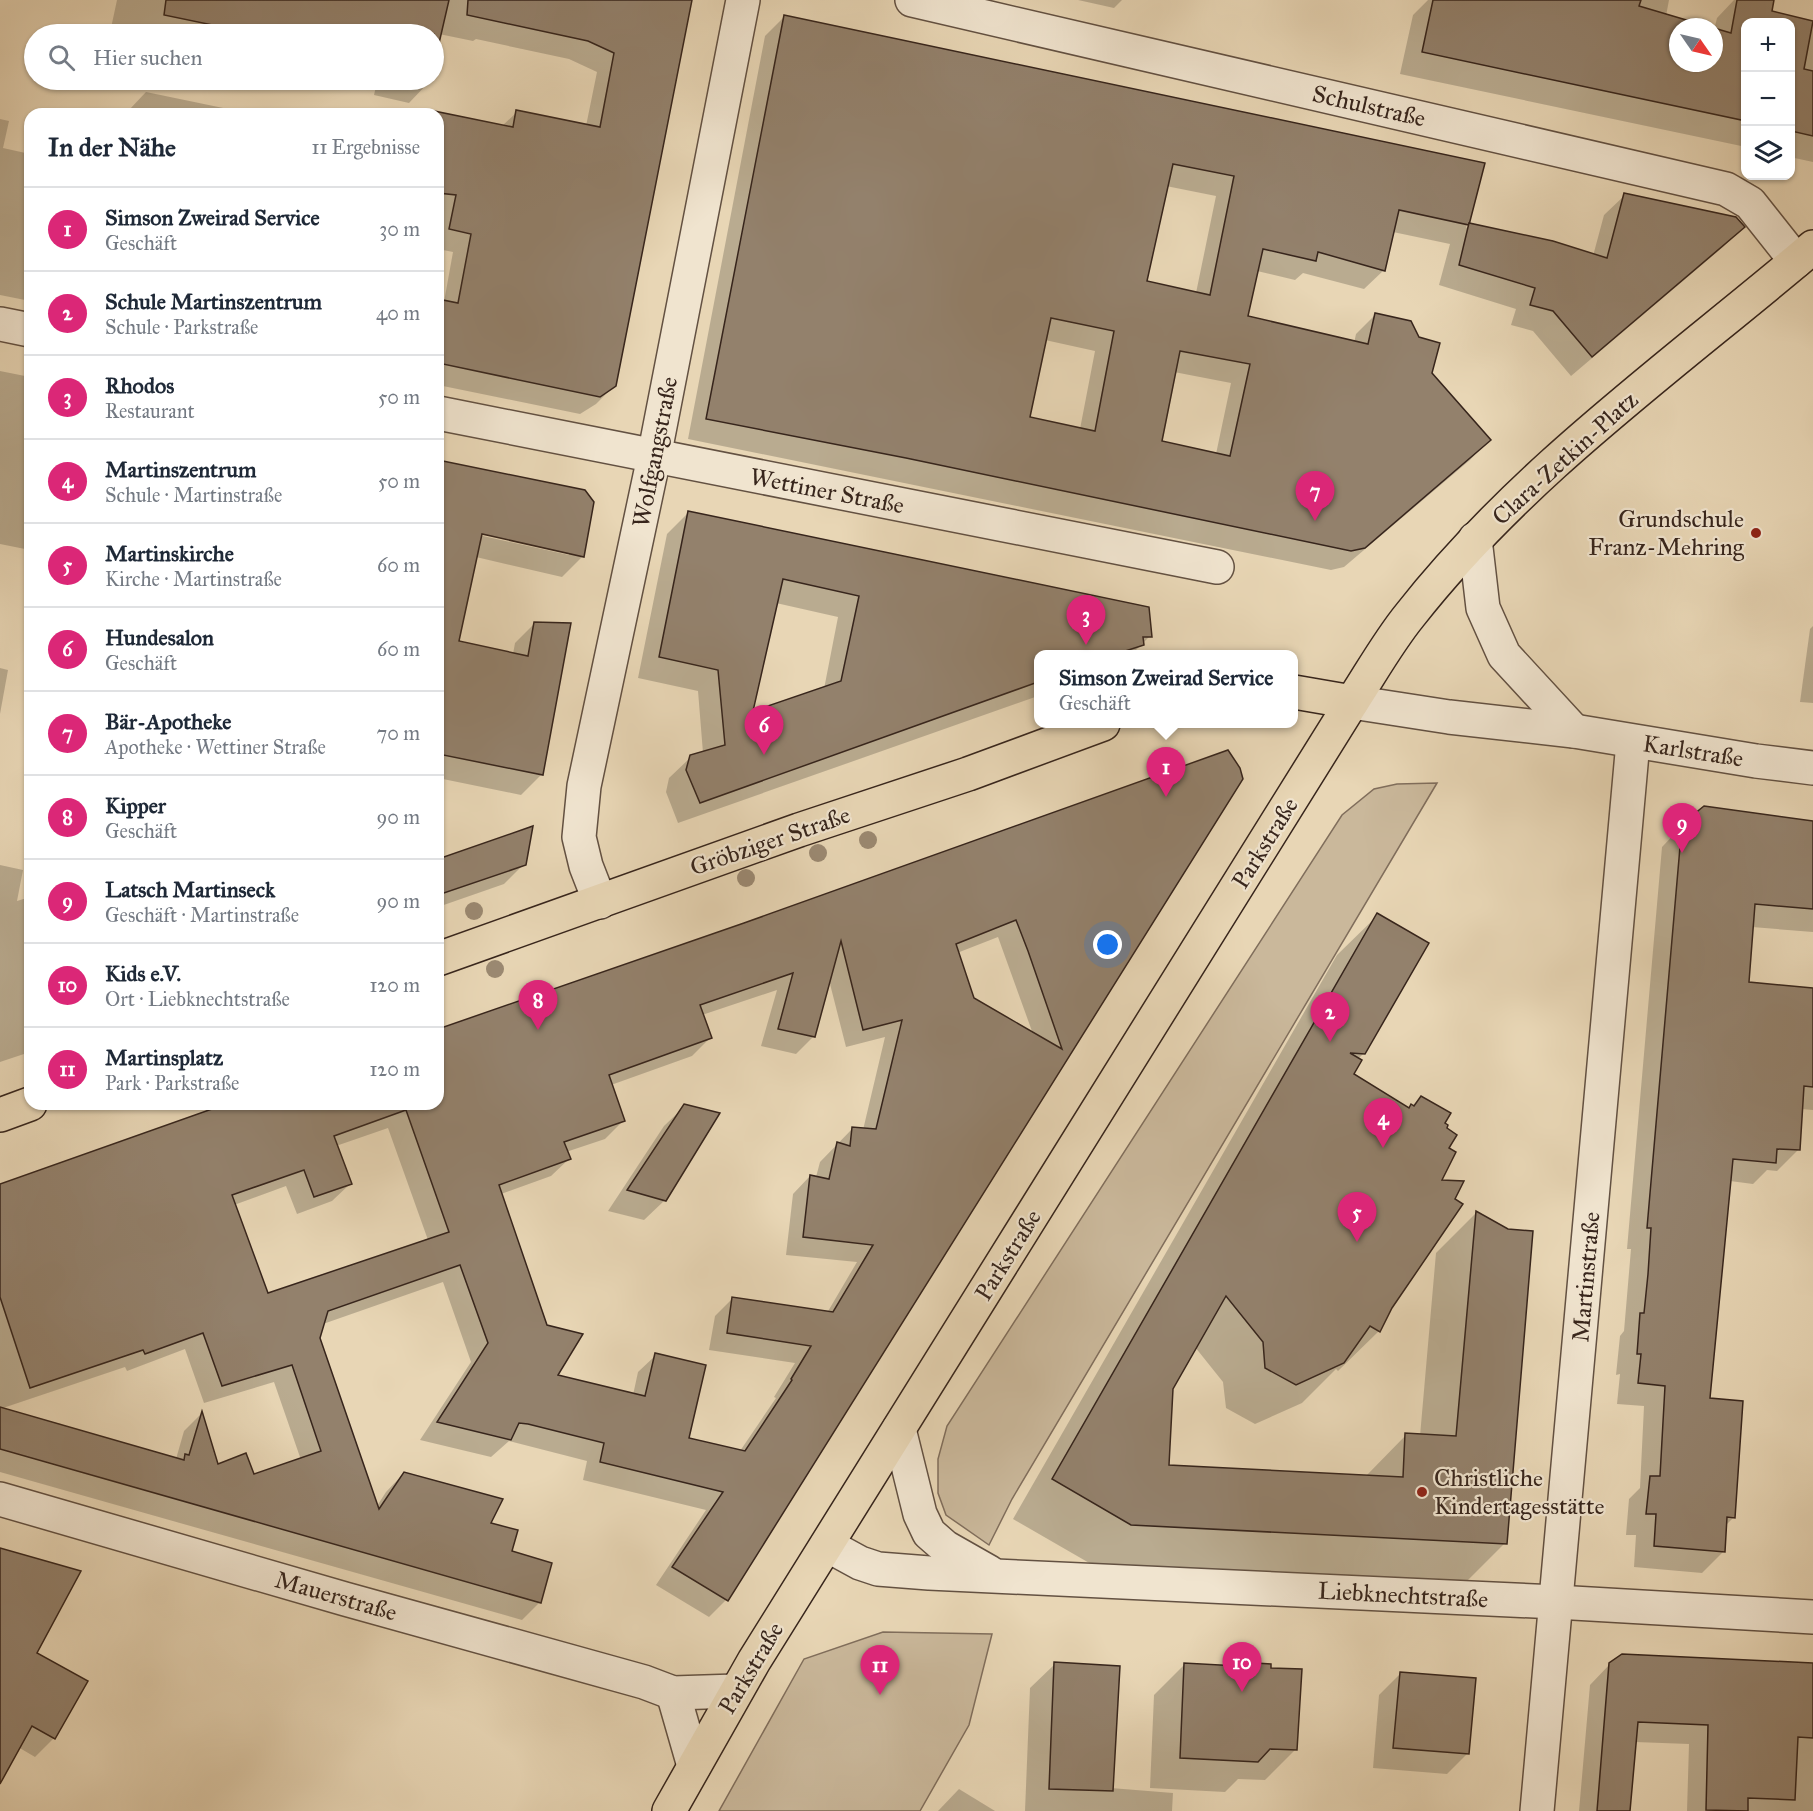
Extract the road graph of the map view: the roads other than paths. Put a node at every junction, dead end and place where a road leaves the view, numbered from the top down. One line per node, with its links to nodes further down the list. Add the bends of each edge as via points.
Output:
1 (743, 0): 7 (street, Wolfgangstraße)
2 (912, 0): 3 (street, Schulstraße, via 1726,189 1750,203)
3 (1805, 254): 8 (main road, Clara-Zetkin-Platz, via 1557,460)
4 (0, 324): 5 (street)
5 (24, 329)
6 (444, 414): 7 (street, Wettiner Straße)
7 (654, 457): 9 (street, Wettiner Straße); 16 (street, Wolfgangstraße, via 584,786 579,837)
8 (1475, 539): 11 (main road, Clara-Zetkin-Platz, via 1408,616); 13 (street, via 1483,608 1504,655)
9 (1217, 567)
10 (1298, 693): 11 (main road)
11 (1352, 702): 13 (street, Karlstraße); 20 (main road, Parkstraße)
12 (1090, 728): 16 (main road, Gröbziger Straße)
13 (1574, 731): 14 (street, Karlstraße)
14 (1633, 742): 15 (street, Karlstraße); 24 (street, Martinstraße)
15 (1813, 768)
16 (600, 902): 17 (main road, Gröbziger Straße)
17 (444, 957)
18 (24, 1106): 19 (main road)
19 (0, 1115)
20 (899, 1429): 22 (main road, Parkstraße); 23 (street, Liebknechtstraße, via 920,1514 929,1533 945,1547)
21 (0, 1499): 27 (street, Mauerstraße)
22 (827, 1545): 23 (street, Liebknechtstraße, via 878,1569); 26 (main road, Parkstraße)
23 (993, 1574): 24 (street, Liebknechtstraße)
24 (1556, 1602): 25 (street, Liebknechtstraße); 30 (street, Martinstraße)
25 (1813, 1617)
26 (736, 1691): 27 (street, Mauerstraße); 28 (main road, Parkstraße)
27 (673, 1693): 28 (street)
28 (694, 1766): 29 (main road, Parkstraße)
29 (669, 1811)
30 (1537, 1811)

